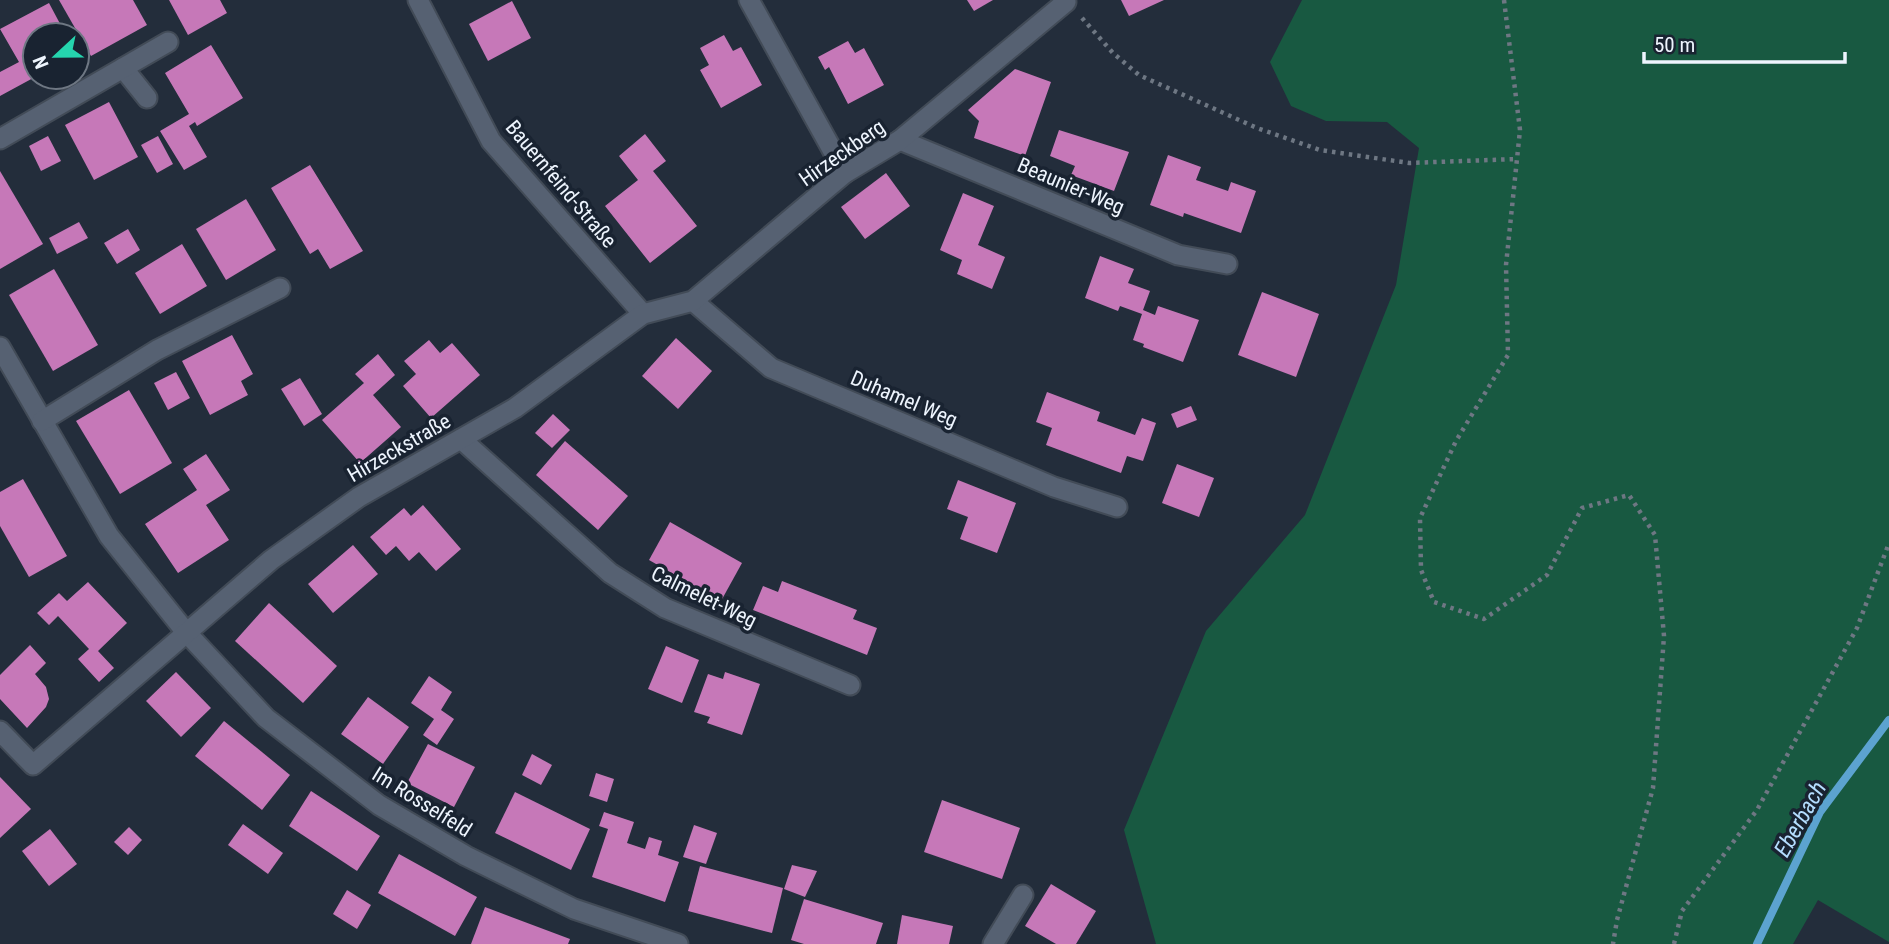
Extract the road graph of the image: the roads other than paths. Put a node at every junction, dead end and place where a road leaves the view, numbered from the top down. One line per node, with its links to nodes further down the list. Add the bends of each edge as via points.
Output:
1 (418, 0): 13 (street, Bauernfeind-Straße, via 491,141)
2 (749, 0): 9 (street)
3 (1062, 3): 8 (street, Hirzeckberg)
4 (168, 42): 5 (street)
5 (123, 68): 6 (street); 7 (street)
6 (147, 98)
7 (0, 139)
8 (901, 140): 9 (street, Hirzeckberg); 10 (street, Beaunier-Weg, via 1178,256)
9 (845, 173): 12 (street, Hirzeckberg)
10 (1227, 264)
11 (280, 288): 15 (street, via 157,350)
12 (693, 301): 13 (street, Hirzeckberg); 17 (street, Duhamel Weg, via 771,368 1054,487)
13 (643, 314): 16 (street, Hirzeckstraße, via 515,408)
14 (0, 346): 15 (street, Im Rosselfeld)
15 (42, 422): 18 (street, Im Rosselfeld, via 109,536)
16 (461, 439): 18 (street, Hirzeckstraße, via 359,497 271,560); 19 (street, Calmelet-Weg, via 610,573 665,608)
17 (1117, 507)
18 (185, 631): 20 (street, via 33,765); 22 (street, Im Rosselfeld, via 266,718 379,804 466,856 574,909)
19 (850, 685)
20 (0, 731)
21 (1023, 895): 23 (street)
22 (678, 944)
23 (993, 944)

